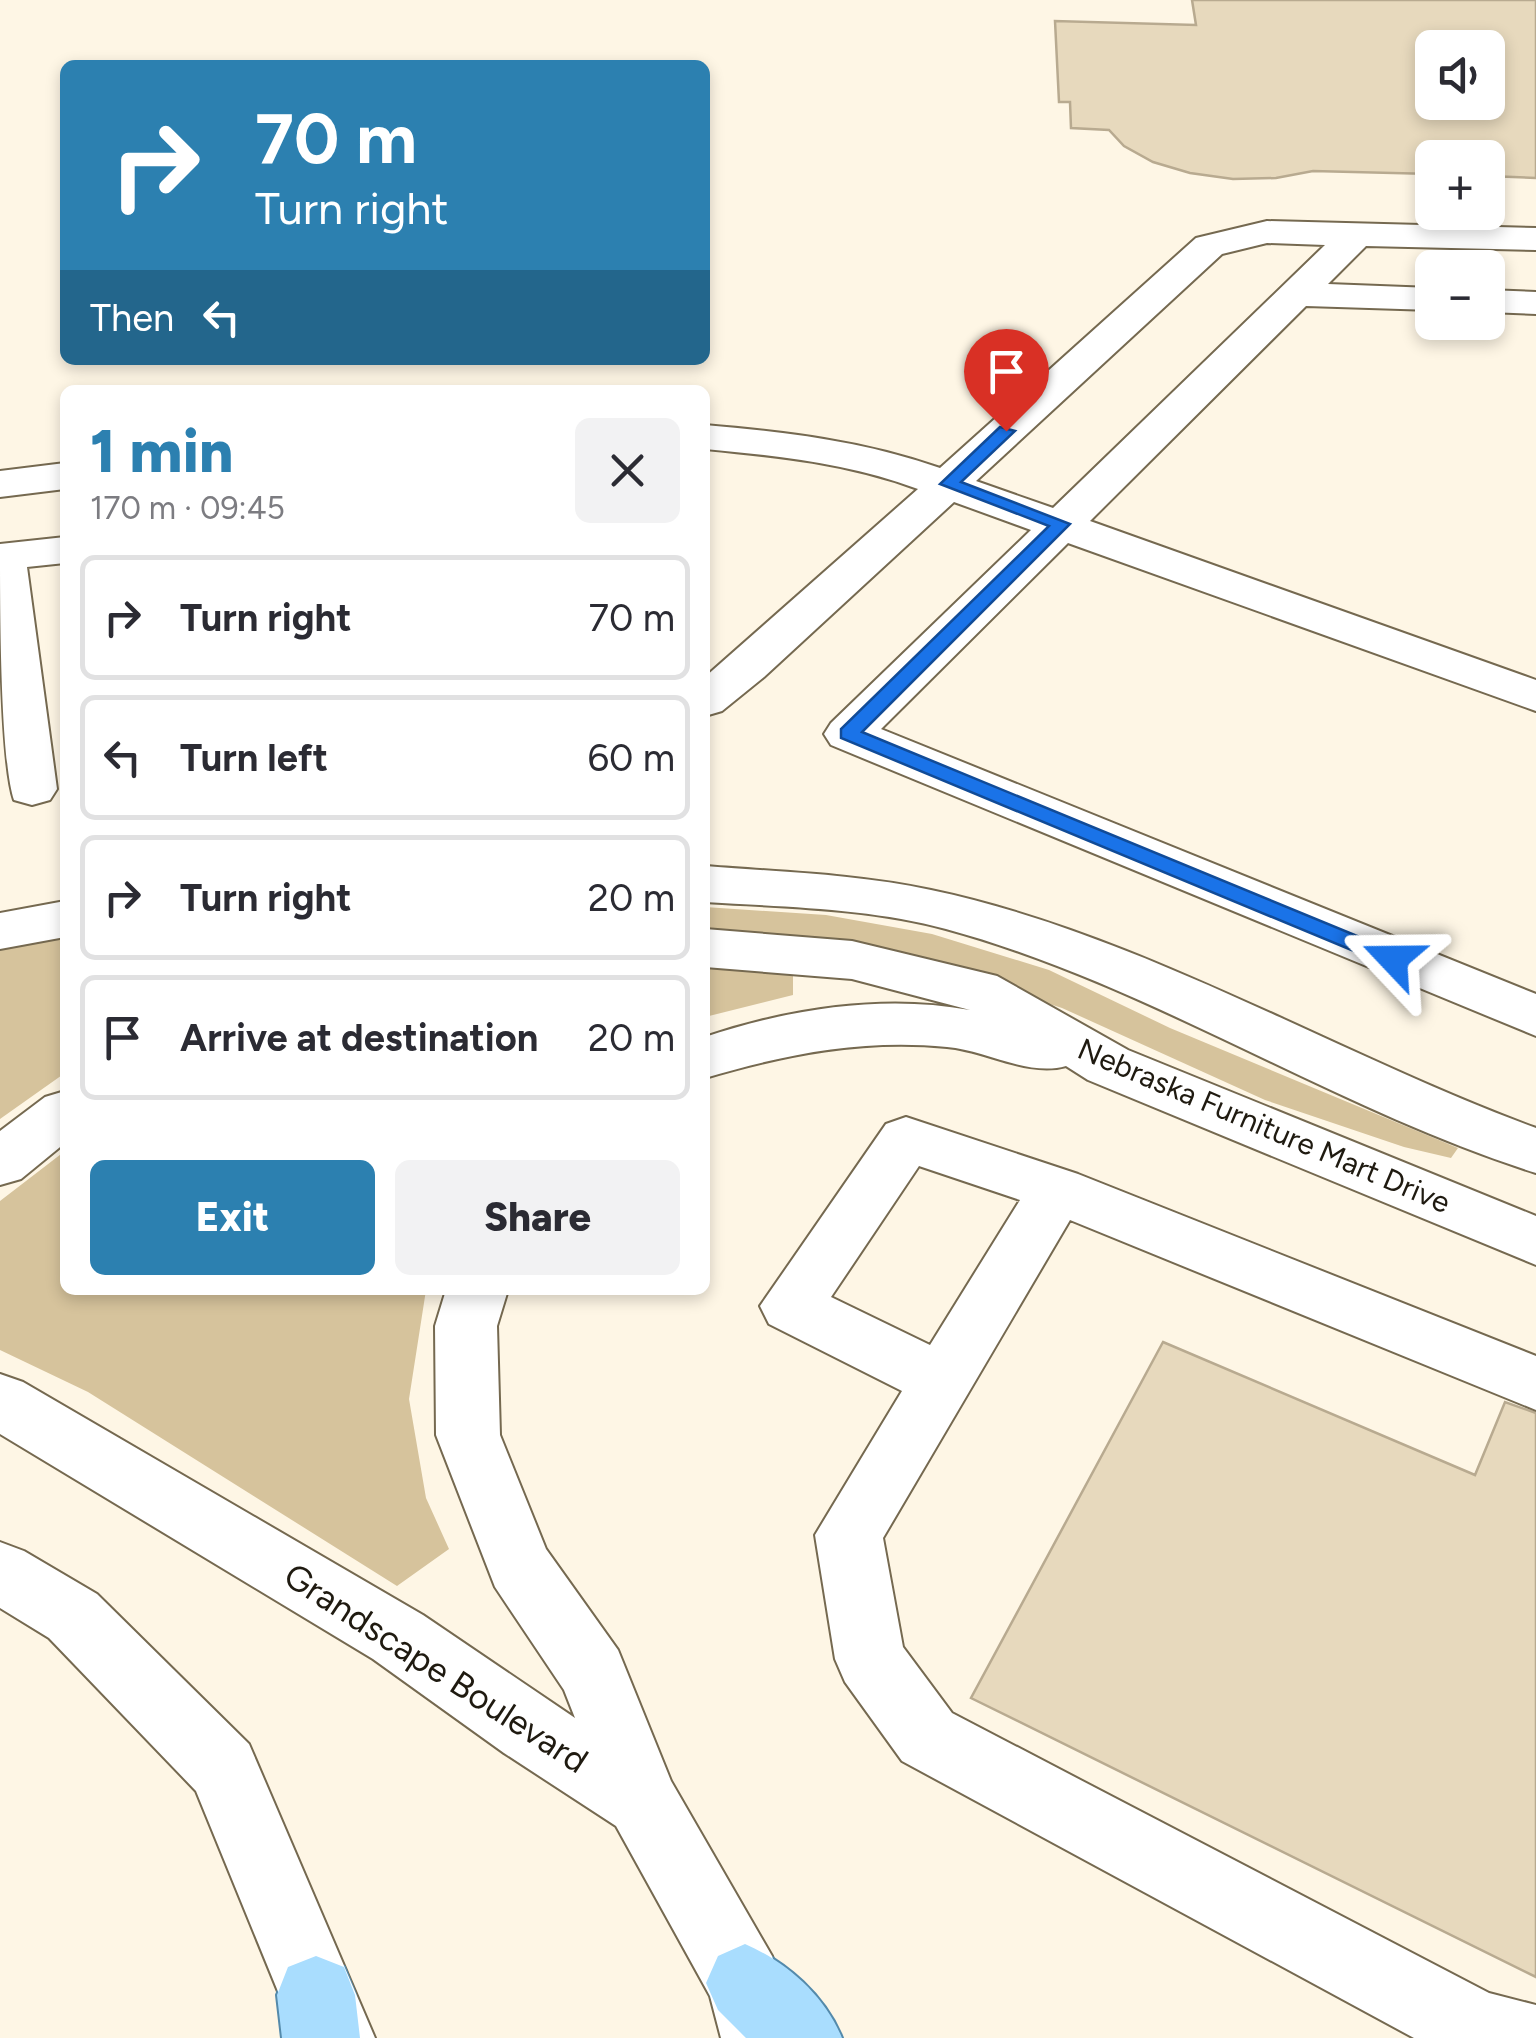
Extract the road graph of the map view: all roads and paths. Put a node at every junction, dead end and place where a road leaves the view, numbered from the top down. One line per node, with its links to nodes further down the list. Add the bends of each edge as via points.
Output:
1 (1358, 233): 2 (street); 3 (street); 10 (street, via 1266,232 1209,246)
2 (1536, 238)
3 (1295, 294): 4 (street); 11 (street)
4 (1415, 298)
5 (1505, 302): 6 (street)
6 (1536, 303)
7 (710, 437): 10 (street, via 816,448)
8 (60, 477): 9 (street)
9 (0, 484)
10 (949, 484): 11 (street); 14 (street)
11 (1061, 524): 15 (street); 23 (street, via 848,734)
12 (60, 551): 13 (street)
13 (1, 557): 18 (street)
14 (747, 667): 16 (street); 17 (street)
15 (1536, 696)
16 (710, 698)
17 (710, 710)
18 (32, 789)
19 (715, 881): 27 (street, via 958,914 1122,970 1452,1122)
20 (60, 919): 21 (street)
21 (0, 932)
22 (710, 948): 25 (street, Nebraska Furniture Mart Drive, via 852,960 978,990)
23 (1536, 1016)
24 (710, 1056): 25 (street, via 746,1042 855,1022 954,1028)
25 (1108, 1065): 30 (street, Nebraska Furniture Mart Drive)
26 (60, 1116): 28 (street)
27 (1536, 1151)
28 (0, 1162)
29 (1056, 1190): 32 (street); 32 (street, via 906,1140 791,1306); 33 (street)
30 (1536, 1241)
31 (475, 1295): 36 (street, via 466,1326 468,1434 519,1566 594,1674)
32 (942, 1381): 40 (street, via 849,1535 870,1658 926,1737 1480,2031)
33 (1536, 1384)
34 (0, 1401): 36 (street, Grandscape Boulevard, via 398,1637)
35 (0, 1572): 38 (street, via 73,1616 223,1768)
36 (642, 1802): 37 (street, Grandscape Boulevard)
37 (752, 2011): 39 (main road)
38 (324, 2024)
39 (803, 2038)
40 (1520, 2038)

